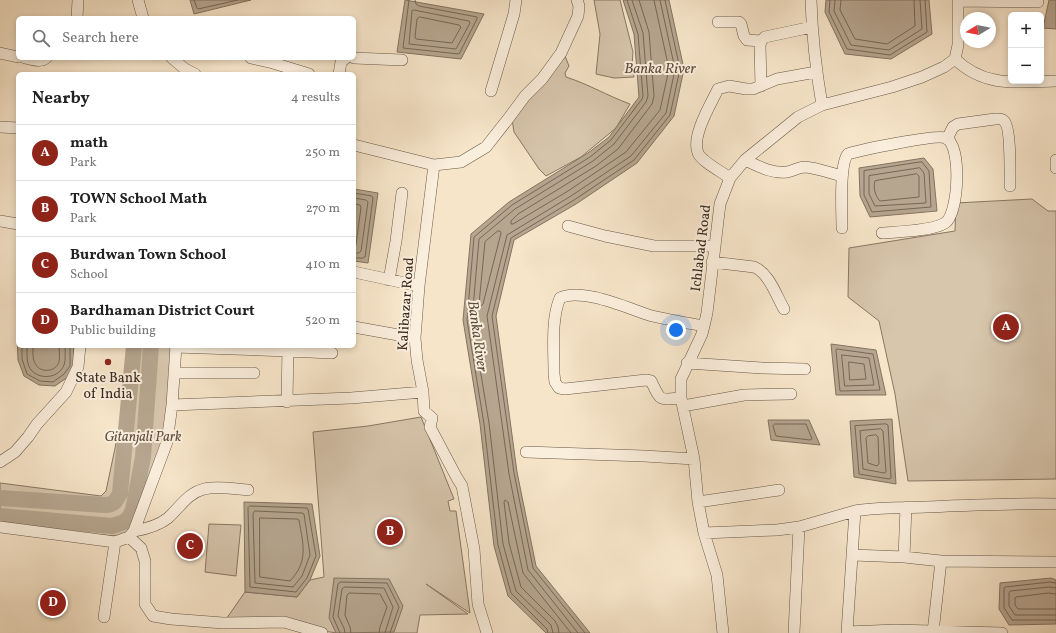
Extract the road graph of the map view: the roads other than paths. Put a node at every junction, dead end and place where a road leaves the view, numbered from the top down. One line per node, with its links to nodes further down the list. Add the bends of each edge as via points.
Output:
1 (78, 0): 9 (street)
2 (138, 0): 10 (street)
3 (516, 0): 28 (street)
4 (577, 0): 36 (street, via 578,16 561,54 486,147 461,162)
5 (811, 0): 12 (street)
6 (958, 0): 7 (street); 21 (street, via 958,46)
7 (1009, 1): 8 (street)
8 (1038, 2)
9 (77, 16)
10 (142, 16)
11 (718, 22): 13 (street, via 739,22 747,40)
12 (812, 27): 13 (street, via 769,35); 25 (street)
13 (761, 41): 27 (street)
14 (0, 53): 15 (street)
15 (16, 57)
16 (356, 58): 20 (street)
17 (174, 60): 22 (street)
18 (260, 60): 23 (street)
19 (344, 60): 24 (street)
20 (402, 60)
21 (955, 60): 26 (street, via 965,69 991,80 1006,83); 29 (street, Ichlabad Road, via 944,68 922,77)
22 (191, 72)
23 (302, 72)
24 (339, 72)
25 (816, 72): 27 (street, via 777,79); 29 (street)
26 (1056, 81)
27 (761, 86): 39 (street, via 746,89 728,86 718,89 704,116 699,132 698,153 701,158)
28 (490, 90)
29 (822, 105): 34 (street, Ichlabad Road, via 798,117)
30 (0, 126): 31 (street)
31 (16, 128)
32 (948, 139): 38 (street, via 931,138 852,152 845,157); 40 (street, via 952,127 958,124 995,119 1005,121 1009,136); 46 (street, via 954,151 957,184 956,200 949,219 932,228)
33 (356, 146): 36 (street)
34 (745, 160): 38 (street, via 781,173 803,167); 39 (street, Ichlabad Road)
35 (1056, 160): 37 (street)
36 (434, 165): 51 (street, Kalibazar Road)
37 (1056, 168)
38 (842, 176): 45 (street)
39 (730, 178): 47 (street, Ichlabad Road, via 720,204)
40 (1010, 186)
41 (402, 193): 50 (street)
42 (0, 221): 43 (street)
43 (16, 224)
44 (568, 226): 47 (street, via 654,246)
45 (842, 228)
46 (882, 233)
47 (714, 246): 48 (street, Ichlabad Road)
48 (712, 262): 52 (street, via 760,269); 53 (street, Ichlabad Road)
49 (356, 272): 50 (street)
50 (390, 280): 51 (street)
51 (419, 286): 55 (street, Kalibazar Road)
52 (784, 309)
53 (704, 326): 60 (street, Ichlabad Road); 67 (street, via 651,315 588,296 567,295 560,298 557,305 554,374 558,388 646,380 651,381 660,398)
54 (356, 327): 55 (street)
55 (416, 338): 64 (street, Kalibazar Road)
56 (80, 348): 71 (street, via 78,367 66,392 16,452)
57 (175, 348): 62 (street)
58 (288, 348): 59 (street); 66 (street)
59 (332, 353)
60 (688, 363): 61 (street); 67 (street, Ichlabad Road, via 681,379)
61 (805, 369)
62 (174, 373): 63 (street); 68 (street)
63 (254, 373)
64 (423, 392): 66 (street); 88 (street, Kalibazar Road, via 424,411 432,418 430,426 462,486 474,549 478,604)
65 (791, 394): 67 (street, via 744,395)
66 (287, 402): 68 (street)
67 (682, 402): 70 (street, Ichlabad Road)
68 (172, 405): 81 (street, via 167,442)
69 (526, 452): 70 (street)
70 (694, 459): 74 (street, Ichlabad Road)
71 (0, 462)
72 (248, 490): 81 (street, via 205,489 194,493 155,526)
73 (779, 490): 74 (street)
74 (698, 502): 80 (street, Ichlabad Road)
75 (1056, 504): 76 (street, via 1013,503)
76 (906, 508): 77 (street, via 875,507); 84 (street)
77 (855, 511): 79 (street); 83 (street)
78 (0, 527): 82 (street)
79 (799, 527): 80 (street); 94 (street)
80 (704, 533): 93 (street, Ichlabad Road, via 717,575)
81 (131, 534): 82 (street); 92 (street, via 141,548 145,561 145,604 153,616 223,623 284,622)
82 (115, 542): 87 (street)
83 (852, 554): 84 (street); 89 (street)
84 (904, 557): 85 (street)
85 (941, 561): 86 (street); 91 (street)
86 (1056, 562)
87 (104, 618)
88 (485, 631)
89 (847, 632): 90 (street)
90 (896, 632): 91 (street)
91 (933, 632): 95 (street)
92 (322, 633)
93 (723, 633)
94 (794, 633)
95 (1002, 633)

